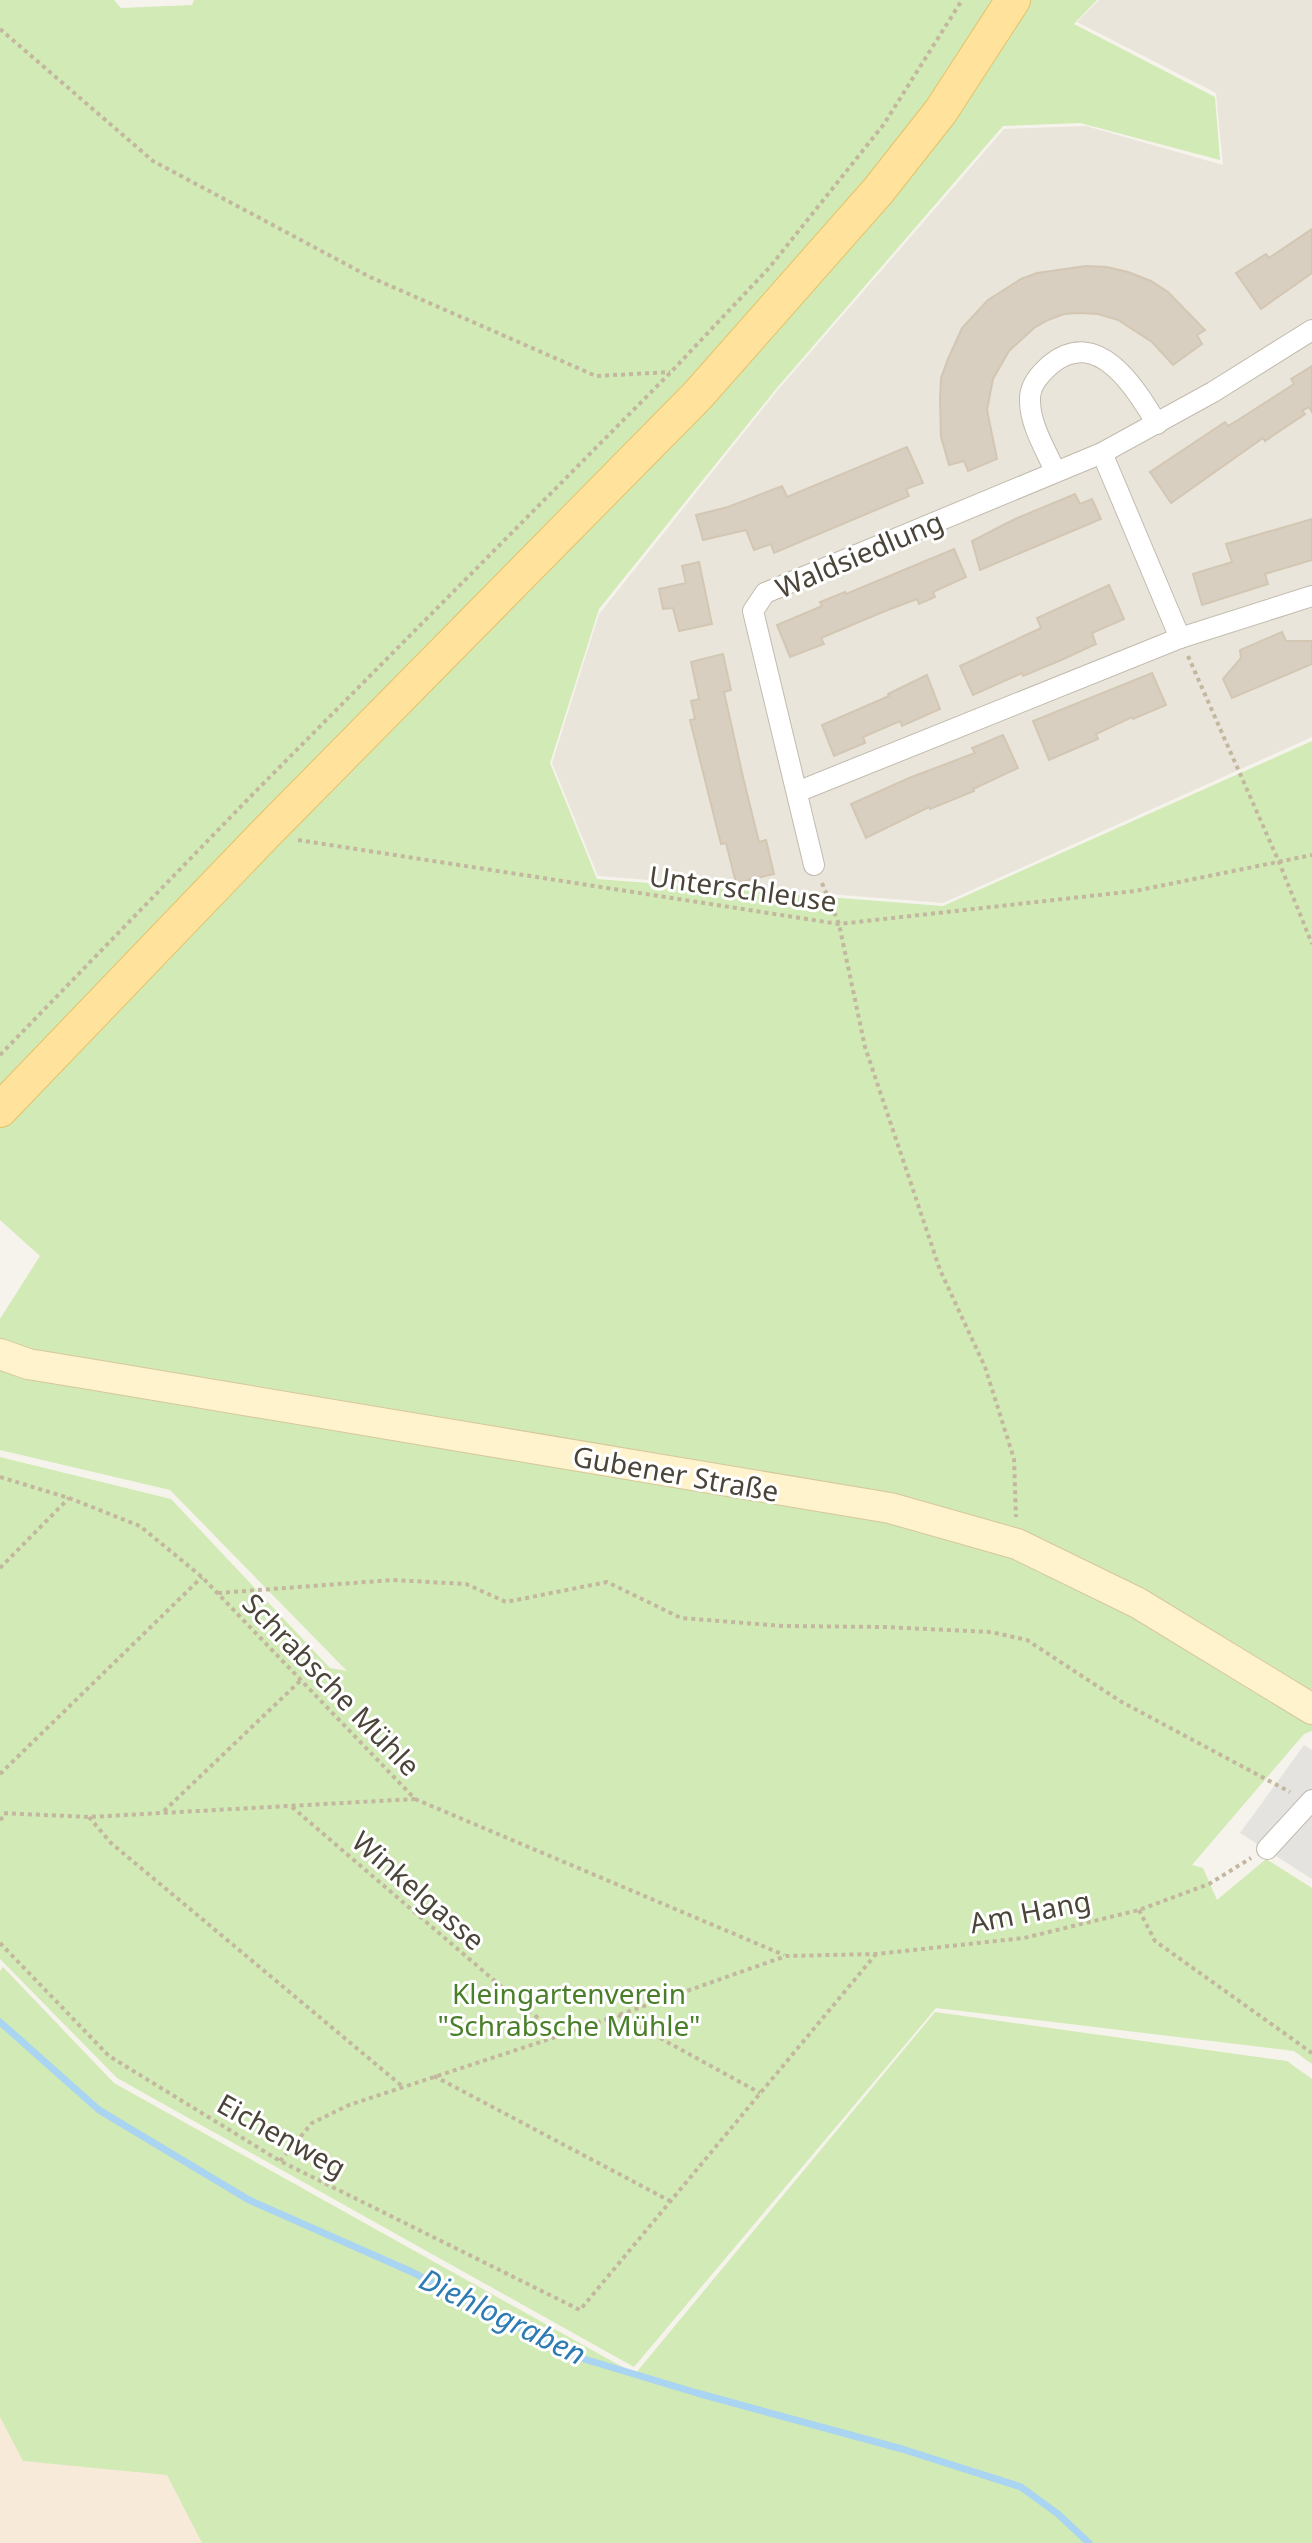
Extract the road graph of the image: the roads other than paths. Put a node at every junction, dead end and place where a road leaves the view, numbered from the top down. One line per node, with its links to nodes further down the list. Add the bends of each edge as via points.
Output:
1 (1013, 0): 10 (main road, via 941,111 878,191 698,395)
2 (1312, 330): 3 (street, Waldsiedlung)
3 (1157, 424): 4 (street, Waldsiedlung); 5 (street, via 1117,369 1097,355 1073,351 1043,371 1029,400)
4 (1102, 453): 5 (street, Waldsiedlung); 7 (street)
5 (1055, 471): 8 (street, Waldsiedlung, via 765,593 753,611)
6 (1312, 596): 7 (street)
7 (1180, 638): 8 (street)
8 (797, 792): 9 (street, Waldsiedlung)
9 (814, 865)
10 (0, 1110)
11 (0, 1354): 12 (main road, Gubener Straße, via 28,1364 890,1508 1017,1544 1138,1603)
12 (1312, 1709)
13 (1311, 1801): 14 (street)
14 (1267, 1849)

